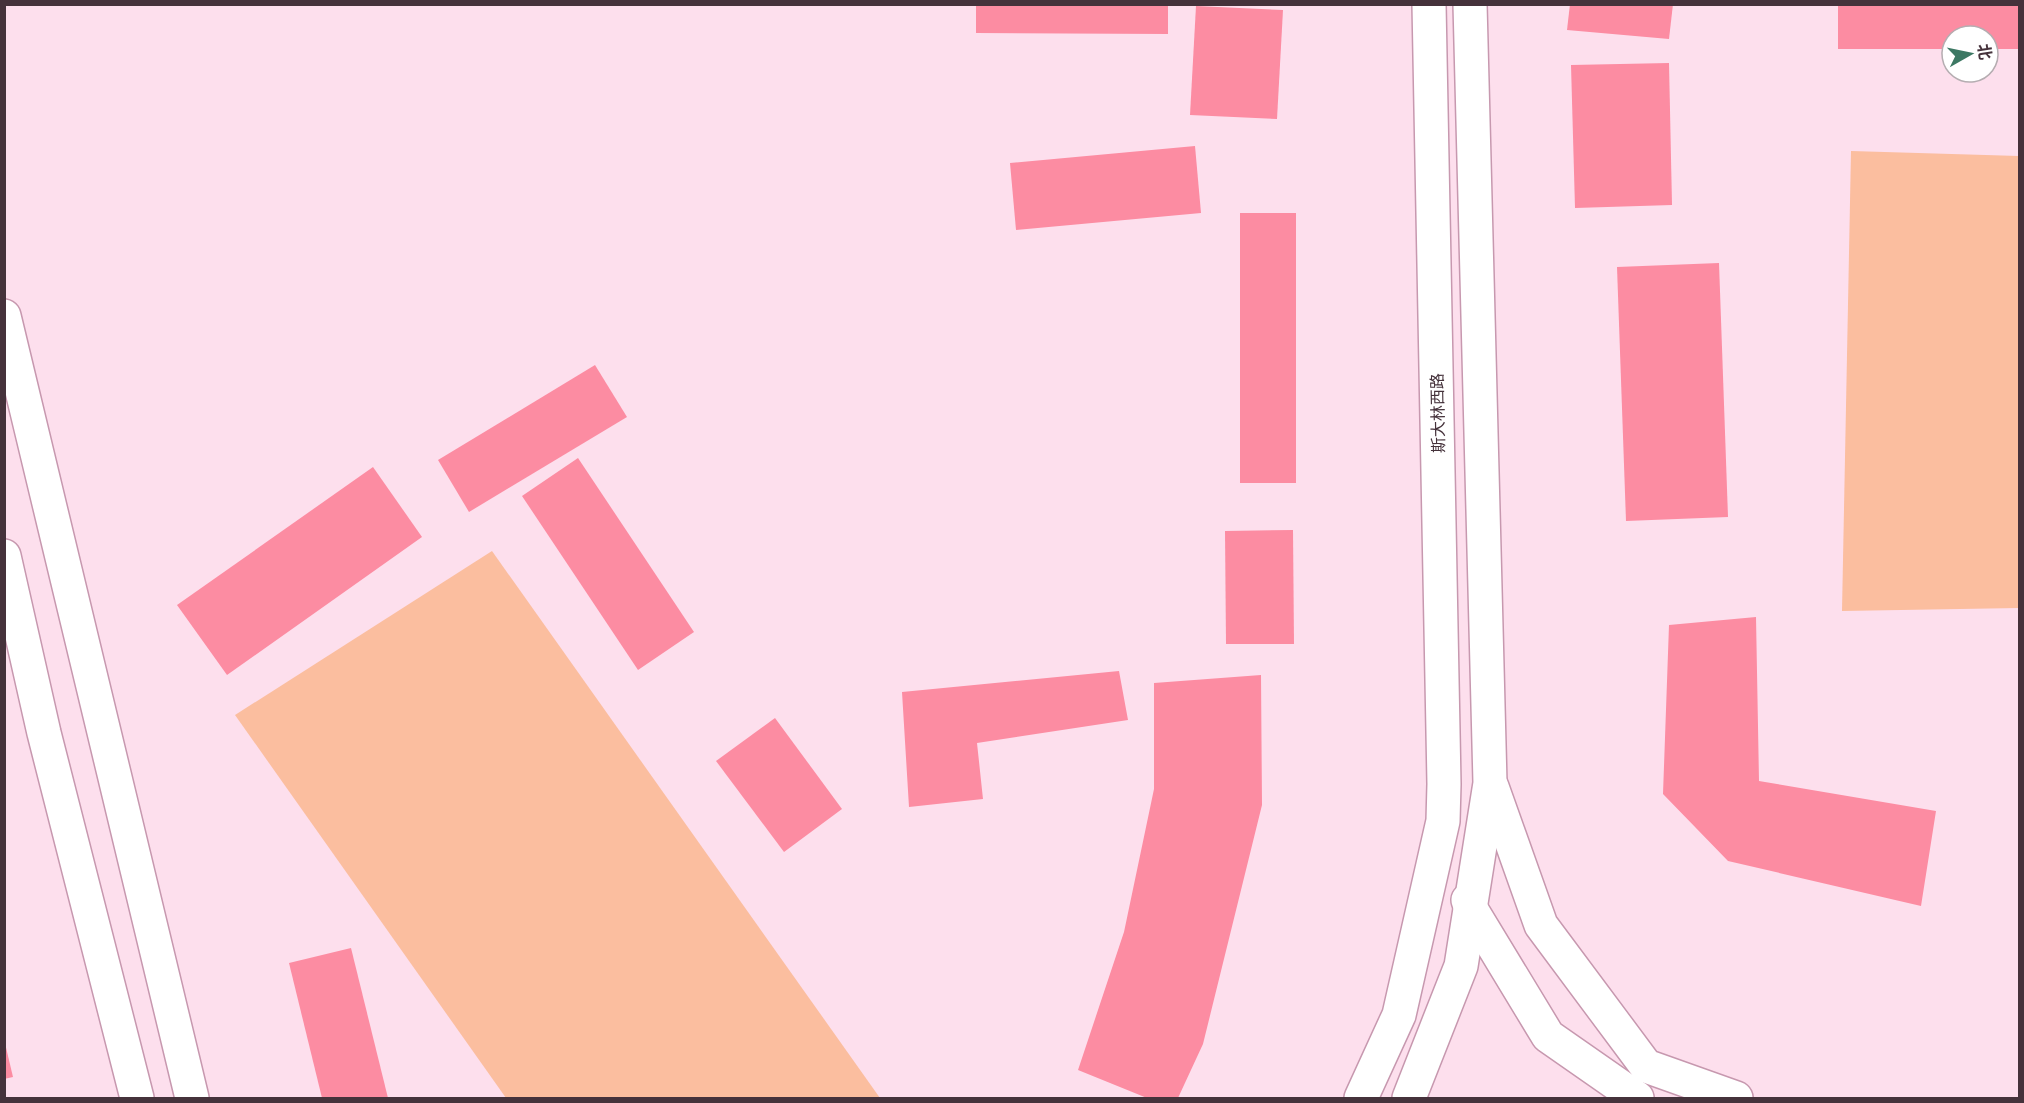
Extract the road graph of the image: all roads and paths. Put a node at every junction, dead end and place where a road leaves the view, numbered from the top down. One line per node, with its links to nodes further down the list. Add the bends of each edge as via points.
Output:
1 (1429, 4): 6 (main road, 斯大林西路)
2 (1470, 4): 5 (main road)
3 (4, 316): 9 (main road)
4 (4, 556): 8 (main road, via 44,733)
5 (1490, 783): 7 (main road); 13 (main road, via 1541,925 1646,1066)
6 (1443, 821): 7 (main road); 10 (main road, via 1399,1015)
7 (1471, 909): 11 (main road, via 1461,966); 12 (main road, via 1548,1036)
8 (137, 1098)
9 (192, 1098)
10 (1361, 1098)
11 (1409, 1098)
12 (1637, 1098)
13 (1736, 1098)

